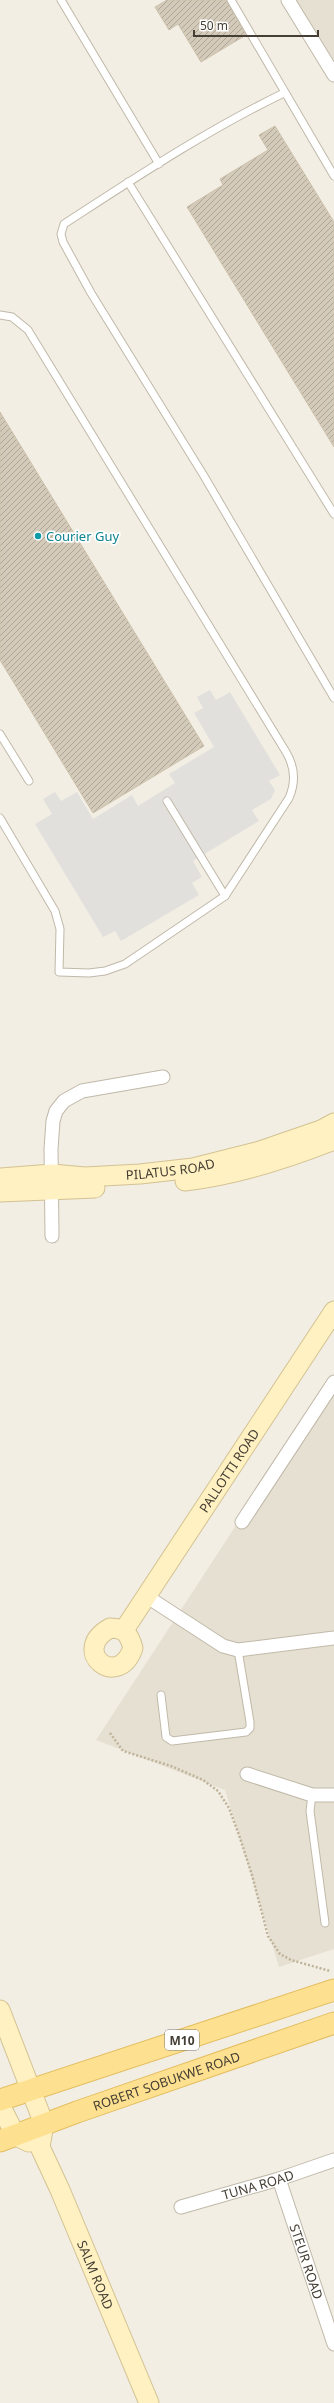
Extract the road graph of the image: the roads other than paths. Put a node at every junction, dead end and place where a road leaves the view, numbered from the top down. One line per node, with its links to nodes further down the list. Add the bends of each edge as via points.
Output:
1 (61, 0): 6 (lane)
2 (231, 0): 5 (lane)
3 (288, 0): 4 (street)
4 (334, 75)
5 (284, 93): 6 (lane); 7 (lane)
6 (159, 164): 8 (lane)
7 (334, 176)
8 (128, 182): 10 (lane); 11 (lane, via 64,224 61,234 63,242 91,293 204,476)
9 (0, 316): 16 (lane, via 12,317 28,330 292,762 293,789 289,798)
10 (334, 514)
11 (333, 695)
12 (0, 734): 13 (lane)
13 (29, 781)
14 (167, 800): 16 (lane)
15 (0, 818): 16 (lane, via 55,911 60,929 59,972 100,972 125,964)
16 (225, 896)
17 (163, 1077): 21 (street, via 82,1092 64,1100 53,1121)
18 (334, 1123): 21 (street, PILATUS ROAD, via 260,1151 193,1168)
19 (334, 1140): 21 (street, PILATUS ROAD, via 288,1158 232,1174 145,1186)
20 (0, 1178): 21 (street, PILATUS ROAD)
21 (52, 1182): 22 (street, PILATUS ROAD); 23 (street)
22 (0, 1192)
23 (52, 1236)
24 (334, 1310): 27 (street, PALLOTTI ROAD)
25 (334, 1382): 26 (street)
26 (242, 1522)
27 (146, 1596): 28 (street, PALLOTTI ROAD); 30 (street, via 223,1646)
28 (124, 1630)
29 (334, 1638): 30 (street, via 248,1651)
30 (238, 1650): 31 (lane, via 250,1722 250,1728 246,1732 172,1741 166,1737)
31 (161, 1696)
32 (247, 1774): 34 (street)
33 (334, 1794): 34 (street)
34 (312, 1795): 35 (lane, via 310,1812)
35 (325, 1923)
36 (334, 1990): 39 (main road, M10)
37 (0, 2010): 39 (street)
38 (334, 2023): 42 (main road, ROBERT SOBUKWE ROAD / M10)
39 (30, 2091): 40 (main road, M10); 42 (street)
40 (0, 2100)
41 (0, 2105): 43 (street)
42 (44, 2124): 43 (main road, ROBERT SOBUKWE ROAD / M10); 44 (street)
43 (8, 2138): 44 (street)
44 (40, 2147): 49 (street, SALM ROAD)
45 (334, 2160): 46 (street, TUNA ROAD)
46 (279, 2179): 47 (street, TUNA ROAD); 48 (street, STEUR ROAD)
47 (181, 2207)
48 (334, 2344)
49 (149, 2403)

